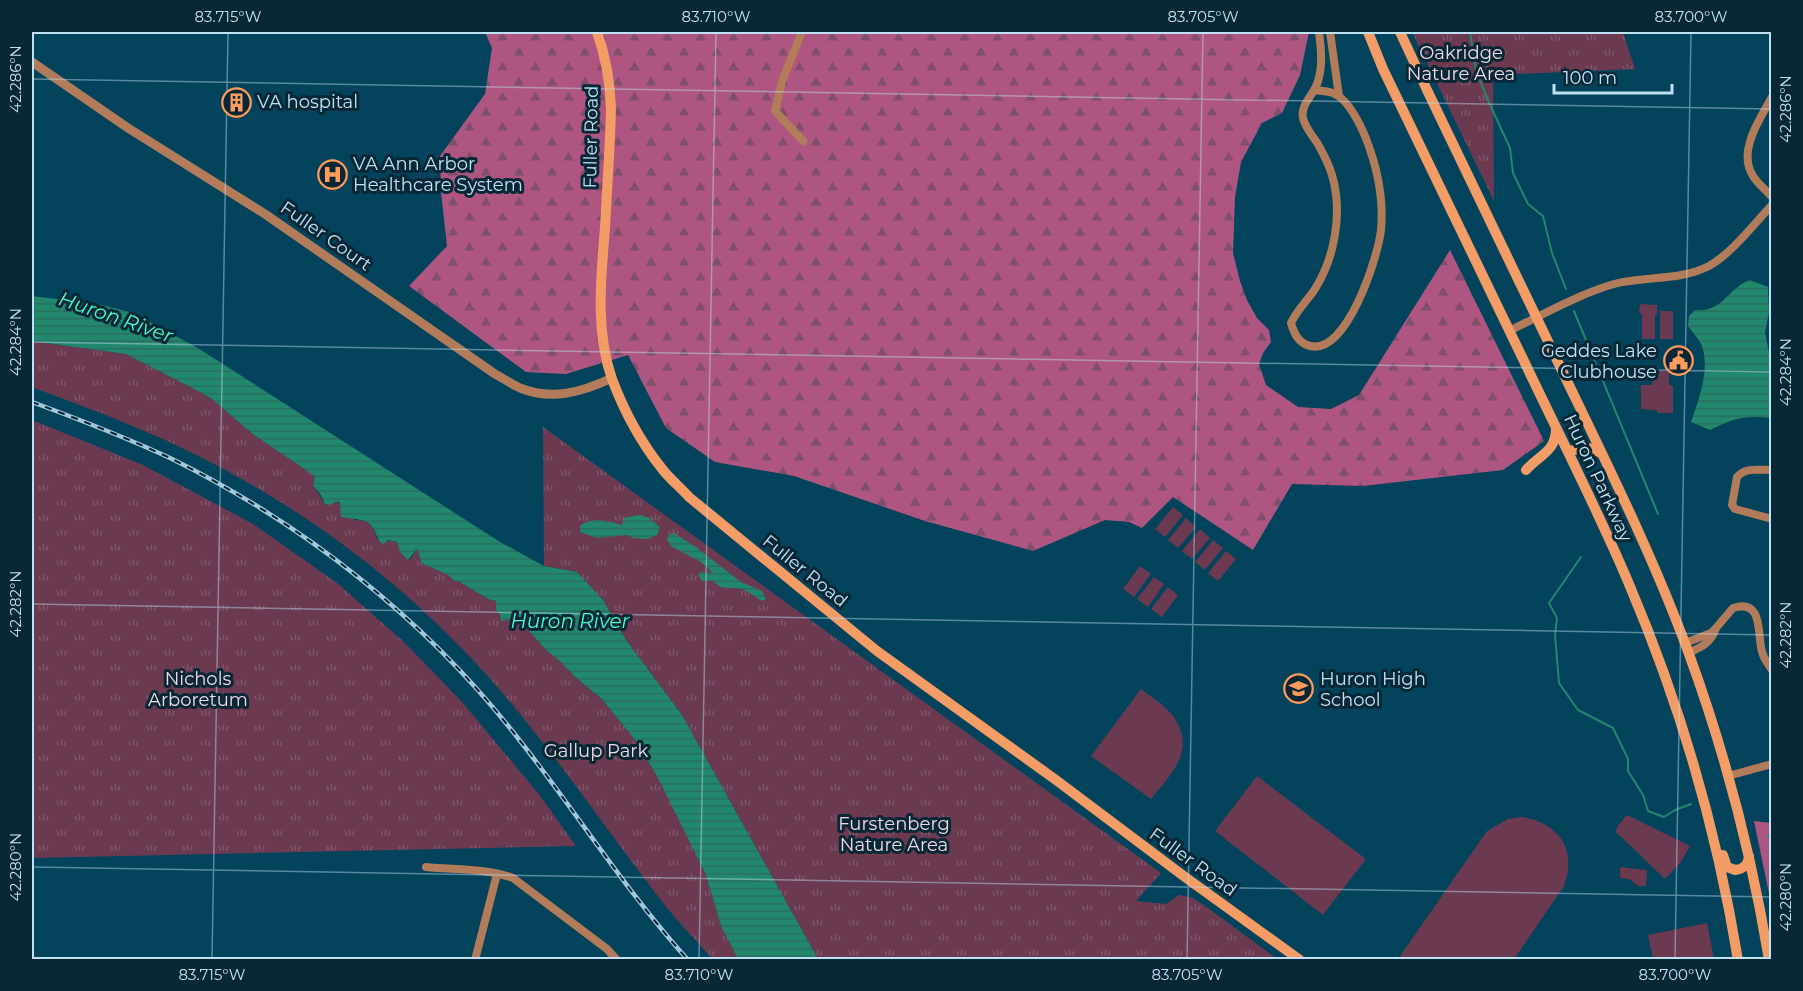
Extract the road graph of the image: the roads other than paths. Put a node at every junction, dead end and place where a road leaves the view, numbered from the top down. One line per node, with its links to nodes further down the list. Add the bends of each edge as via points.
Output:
1 (597, 32): 16 (main road, Fuller Road, via 609,74 611,109 601,286 602,324)
2 (802, 32): 11 (street, via 782,81 775,111)
3 (1319, 32): 8 (street, via 1321,70)
4 (1330, 32): 9 (street)
5 (1368, 32): 15 (main road, Huron Parkway)
6 (1401, 32): 14 (main road, Huron Parkway)
7 (32, 62): 16 (street, Fuller Court, via 250,204 519,388 564,395)
8 (1315, 90): 9 (street); 9 (street, via 1305,104 1303,118 1331,174 1337,217 1324,271 1291,323 1296,338 1313,347 1334,337 1355,308 1372,269 1381,229 1380,183 1372,153)
9 (1339, 96)
10 (1772, 97): 12 (street, via 1754,130 1748,152 1752,175)
11 (802, 141)
12 (1772, 197)
13 (1772, 206): 14 (street, via 1709,265 1688,274 1611,285)
14 (1536, 318): 15 (street); 19 (main road, Huron Parkway)
15 (1509, 331): 17 (main road, Huron Parkway)
16 (612, 378): 33 (main road, Fuller Road, via 643,441 689,497 877,651)
17 (1556, 428): 18 (main road, Huron Parkway); 20 (main road, via 1553,445)
18 (1568, 452): 19 (main road, via 1584,447); 27 (main road, Huron Parkway, via 1630,585 1683,728)
19 (1602, 454): 23 (main road, Huron Parkway)
20 (1526, 470)
21 (1772, 470): 22 (street, via 1740,473 1732,505)
22 (1772, 519)
23 (1687, 648): 24 (street, via 1706,645 1733,608 1745,606 1758,621 1763,656); 26 (main road, Huron Parkway)
24 (1772, 670)
25 (1772, 764): 26 (street)
26 (1728, 776): 28 (main road, Huron Parkway)
27 (1708, 817): 28 (main road, via 1716,826 1727,867 1745,867); 34 (main road, Huron Parkway)
28 (1749, 855): 35 (main road, Huron Parkway)
29 (426, 867): 30 (street)
30 (497, 874): 31 (street); 32 (street, via 523,885)
31 (475, 960)
32 (617, 960)
33 (1300, 960)
34 (1738, 960)
35 (1769, 960)

